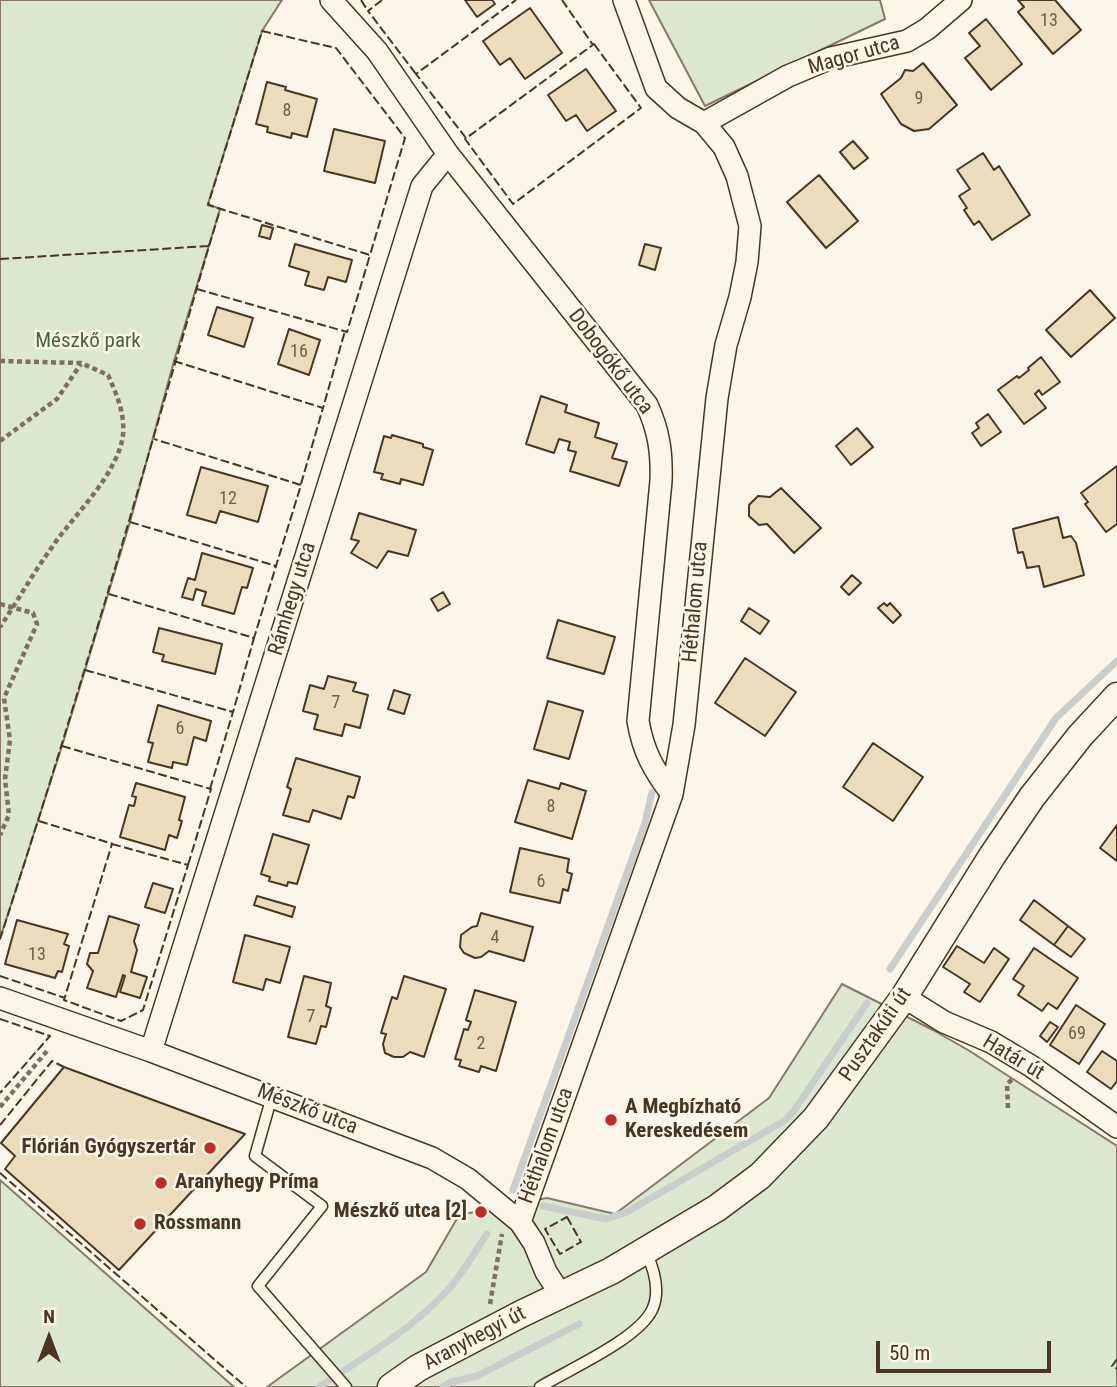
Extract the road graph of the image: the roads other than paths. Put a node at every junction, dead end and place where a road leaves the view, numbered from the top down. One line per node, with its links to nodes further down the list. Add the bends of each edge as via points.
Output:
1 (331, 0): 5 (street, Dobogókő utca, via 377,51)
2 (624, 0): 4 (street, Héthalom utca, via 656,88)
3 (961, 0): 4 (street, Magor utca, via 906,41 831,58 788,76)
4 (704, 123): 7 (street, Héthalom utca, via 724,146 750,226 747,262 717,398 684,725)
5 (449, 154): 7 (street, Dobogókő utca, via 647,405 658,430 661,481 638,722 654,771); 10 (street, Rámhegy utca, via 422,186)
6 (1117, 696): 9 (street, Pusztakúti út, via 1032,797)
7 (672, 794): 13 (street, Héthalom utca)
8 (0, 998): 10 (street, Mészkő utca)
9 (904, 998): 12 (street, Határ út, via 944,1022 992,1041); 14 (street, Pusztakúti út, via 789,1148 728,1200)
10 (151, 1051): 11 (street, Mészkő utca)
11 (272, 1097): 13 (street, Mészkő utca, via 432,1158 468,1180); 16 (lane, via 255,1157 322,1206 258,1286)
12 (1117, 1127)
13 (511, 1228): 15 (street, Mészkő utca, via 534,1243)
14 (646, 1252): 15 (street, Pusztakúti út); 18 (lane, via 656,1293 643,1324)
15 (561, 1295): 17 (street, Aranyhegyi út, via 418,1368)
16 (344, 1385)
17 (391, 1387)
18 (540, 1387)

